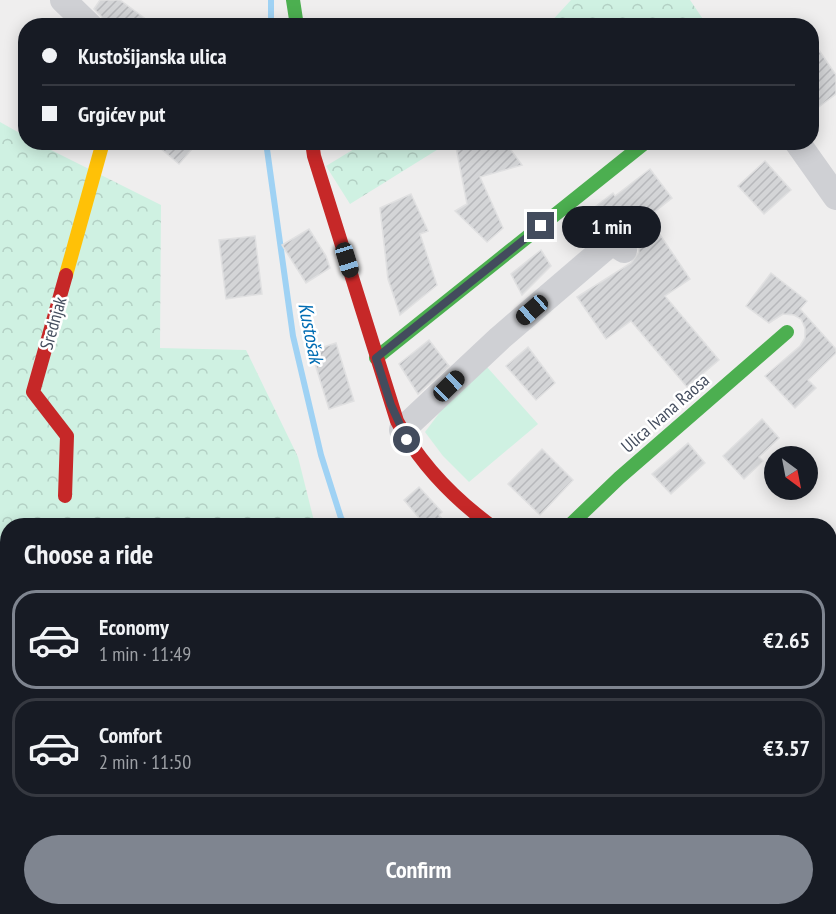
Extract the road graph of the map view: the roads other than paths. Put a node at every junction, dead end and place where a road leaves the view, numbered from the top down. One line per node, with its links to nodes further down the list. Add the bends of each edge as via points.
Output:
1 (63, 0): 3 (street)
2 (293, 0): 4 (street)
3 (82, 18)
4 (296, 18)
5 (101, 150): 14 (street, Srednjak, via 33,392 67,436)
6 (314, 150): 12 (street)
7 (636, 150): 12 (street)
8 (803, 150): 9 (street)
9 (836, 197)
10 (624, 250): 13 (street, via 612,242 500,338)
11 (788, 333): 16 (street, Ulica Ivana Raosa, via 705,402)
12 (376, 358): 13 (street)
13 (402, 430): 15 (street, via 432,474)
14 (65, 496)
15 (481, 518)
16 (578, 518)

